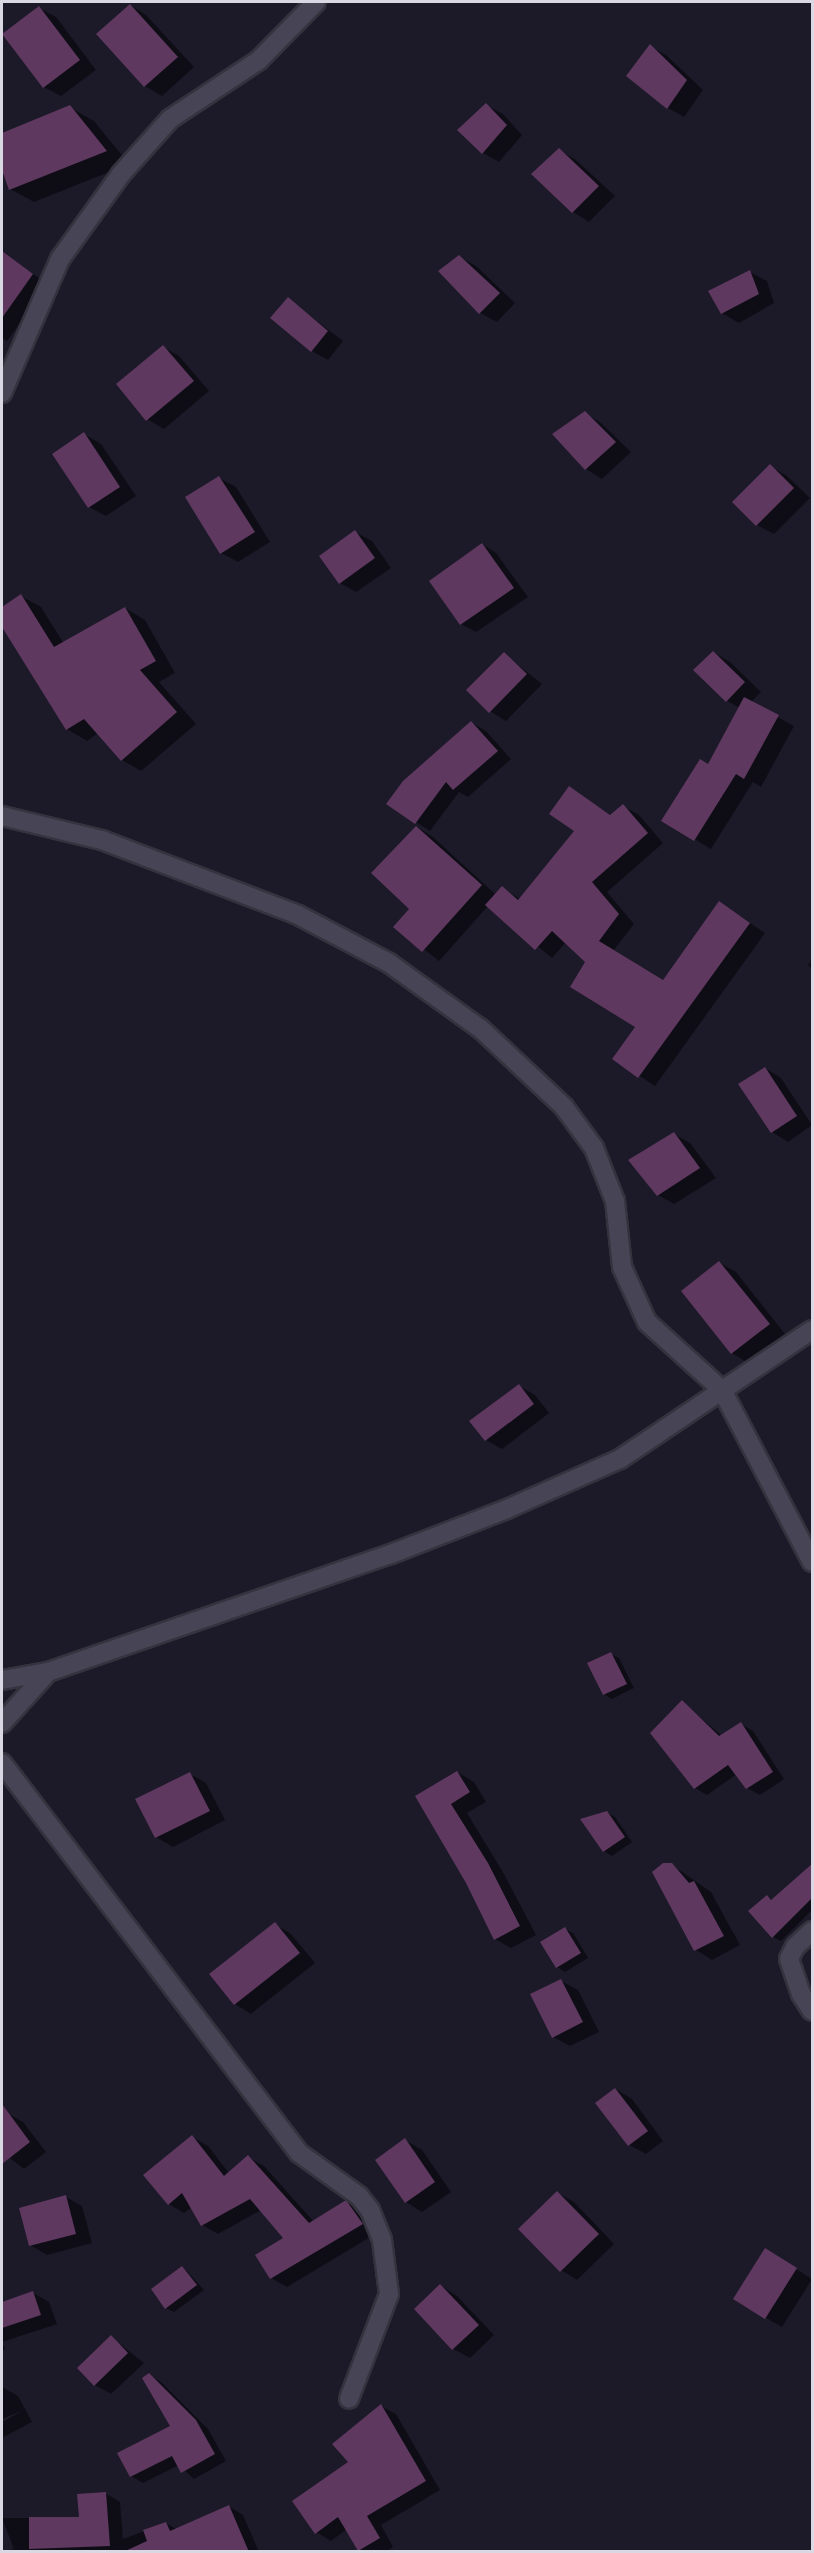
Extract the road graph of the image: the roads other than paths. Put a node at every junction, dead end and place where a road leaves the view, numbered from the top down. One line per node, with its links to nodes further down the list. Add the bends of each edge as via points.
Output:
1 (316, 2): 2 (street, via 259,60 170,119 121,174 60,259)
2 (2, 393)
3 (2, 816): 5 (street, via 102,840 298,915 389,963 481,1029 564,1107 594,1148 615,1201 622,1267 647,1322)
4 (813, 1330): 5 (street)
5 (722, 1390): 6 (street); 7 (street, via 620,1459 507,1509 391,1554)
6 (813, 1562)
7 (48, 1672): 8 (street); 9 (street)
8 (2, 1680)
9 (2, 1722)
10 (2, 1763): 13 (street, via 299,2153 359,2196 370,2210 382,2240 389,2294)
11 (813, 1931): 12 (street, via 795,1947 789,1959 801,1994)
12 (813, 2011)
13 (349, 2399)

